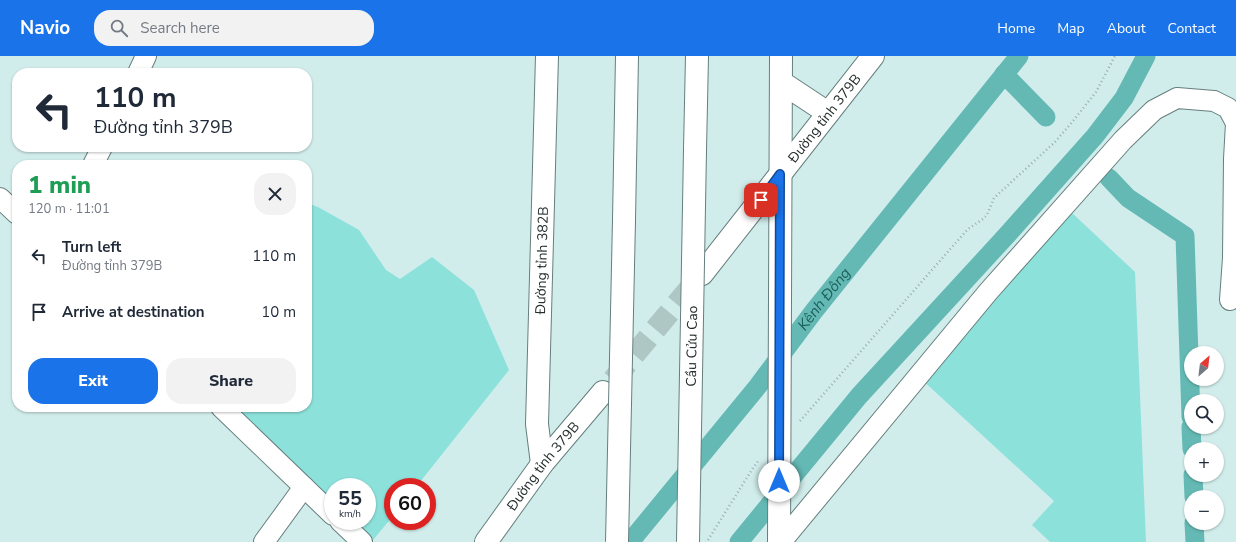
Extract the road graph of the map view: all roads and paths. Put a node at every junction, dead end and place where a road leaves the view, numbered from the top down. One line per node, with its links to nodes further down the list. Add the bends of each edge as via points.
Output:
1 (146, 56): 8 (street)
2 (547, 56): 19 (main road, Đường tỉnh 382B, via 537,424)
3 (627, 56): 27 (main road, bridge)
4 (697, 56): 28 (main road, Cầu Cửu Cao, bridge)
5 (782, 56): 9 (main road)
6 (873, 56): 10 (main road, Đường tỉnh 379B)
7 (1116, 56): 18 (path, via 1096,92 1055,142 994,198 983,219 968,229 952,246 800,420)
8 (140, 68)
9 (781, 82): 10 (main road); 11 (main road)
10 (828, 113): 11 (main road, Đường tỉnh 379B)
11 (780, 174): 14 (main road, Đường tỉnh 379B); 18 (main road)
12 (0, 198): 13 (street)
13 (12, 209)
14 (702, 274)
15 (1230, 300): 23 (street, via 1236,122 1228,108 1214,102 1177,98 1154,110 1112,152 988,292)
16 (603, 392): 19 (main road, Đường tỉnh 379B)
17 (226, 412): 20 (street)
18 (779, 427): 23 (main road); 29 (path)
19 (542, 464): 26 (main road, Đường tỉnh 379B)
20 (304, 487): 21 (street); 24 (street)
21 (324, 506)
22 (349, 530): 25 (street)
23 (779, 537)
24 (264, 542)
25 (362, 542)
26 (486, 542)
27 (617, 542)
28 (688, 542)
29 (707, 542)

